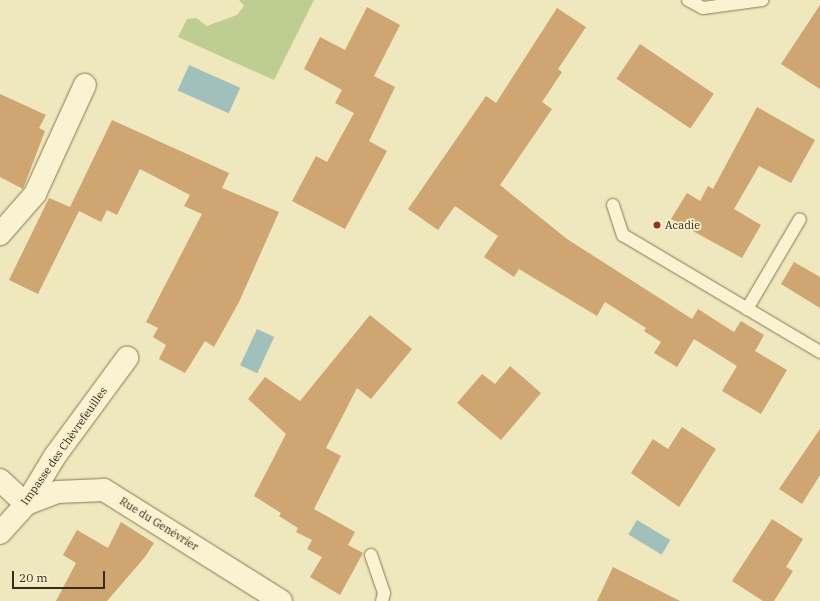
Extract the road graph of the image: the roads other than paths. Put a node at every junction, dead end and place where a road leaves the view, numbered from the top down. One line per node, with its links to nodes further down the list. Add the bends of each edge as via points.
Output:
1 (688, 0): 2 (lane, via 703,8)
2 (762, 0)
3 (85, 85): 6 (street, via 35,194)
4 (613, 204): 7 (lane, via 623,235)
5 (800, 219): 7 (lane)
6 (0, 234)
7 (747, 309): 8 (lane)
8 (820, 352)
9 (127, 358): 11 (street, Impasse des Chèvrefeuilles, via 55,456)
10 (0, 480): 11 (street)
11 (26, 504): 12 (street, Impasse des Chèvrefeuilles); 14 (street, Rue du Genévrier, via 57,492 104,490)
12 (0, 534)
13 (371, 555): 15 (lane, via 384,593)
14 (281, 601)
15 (382, 601)

